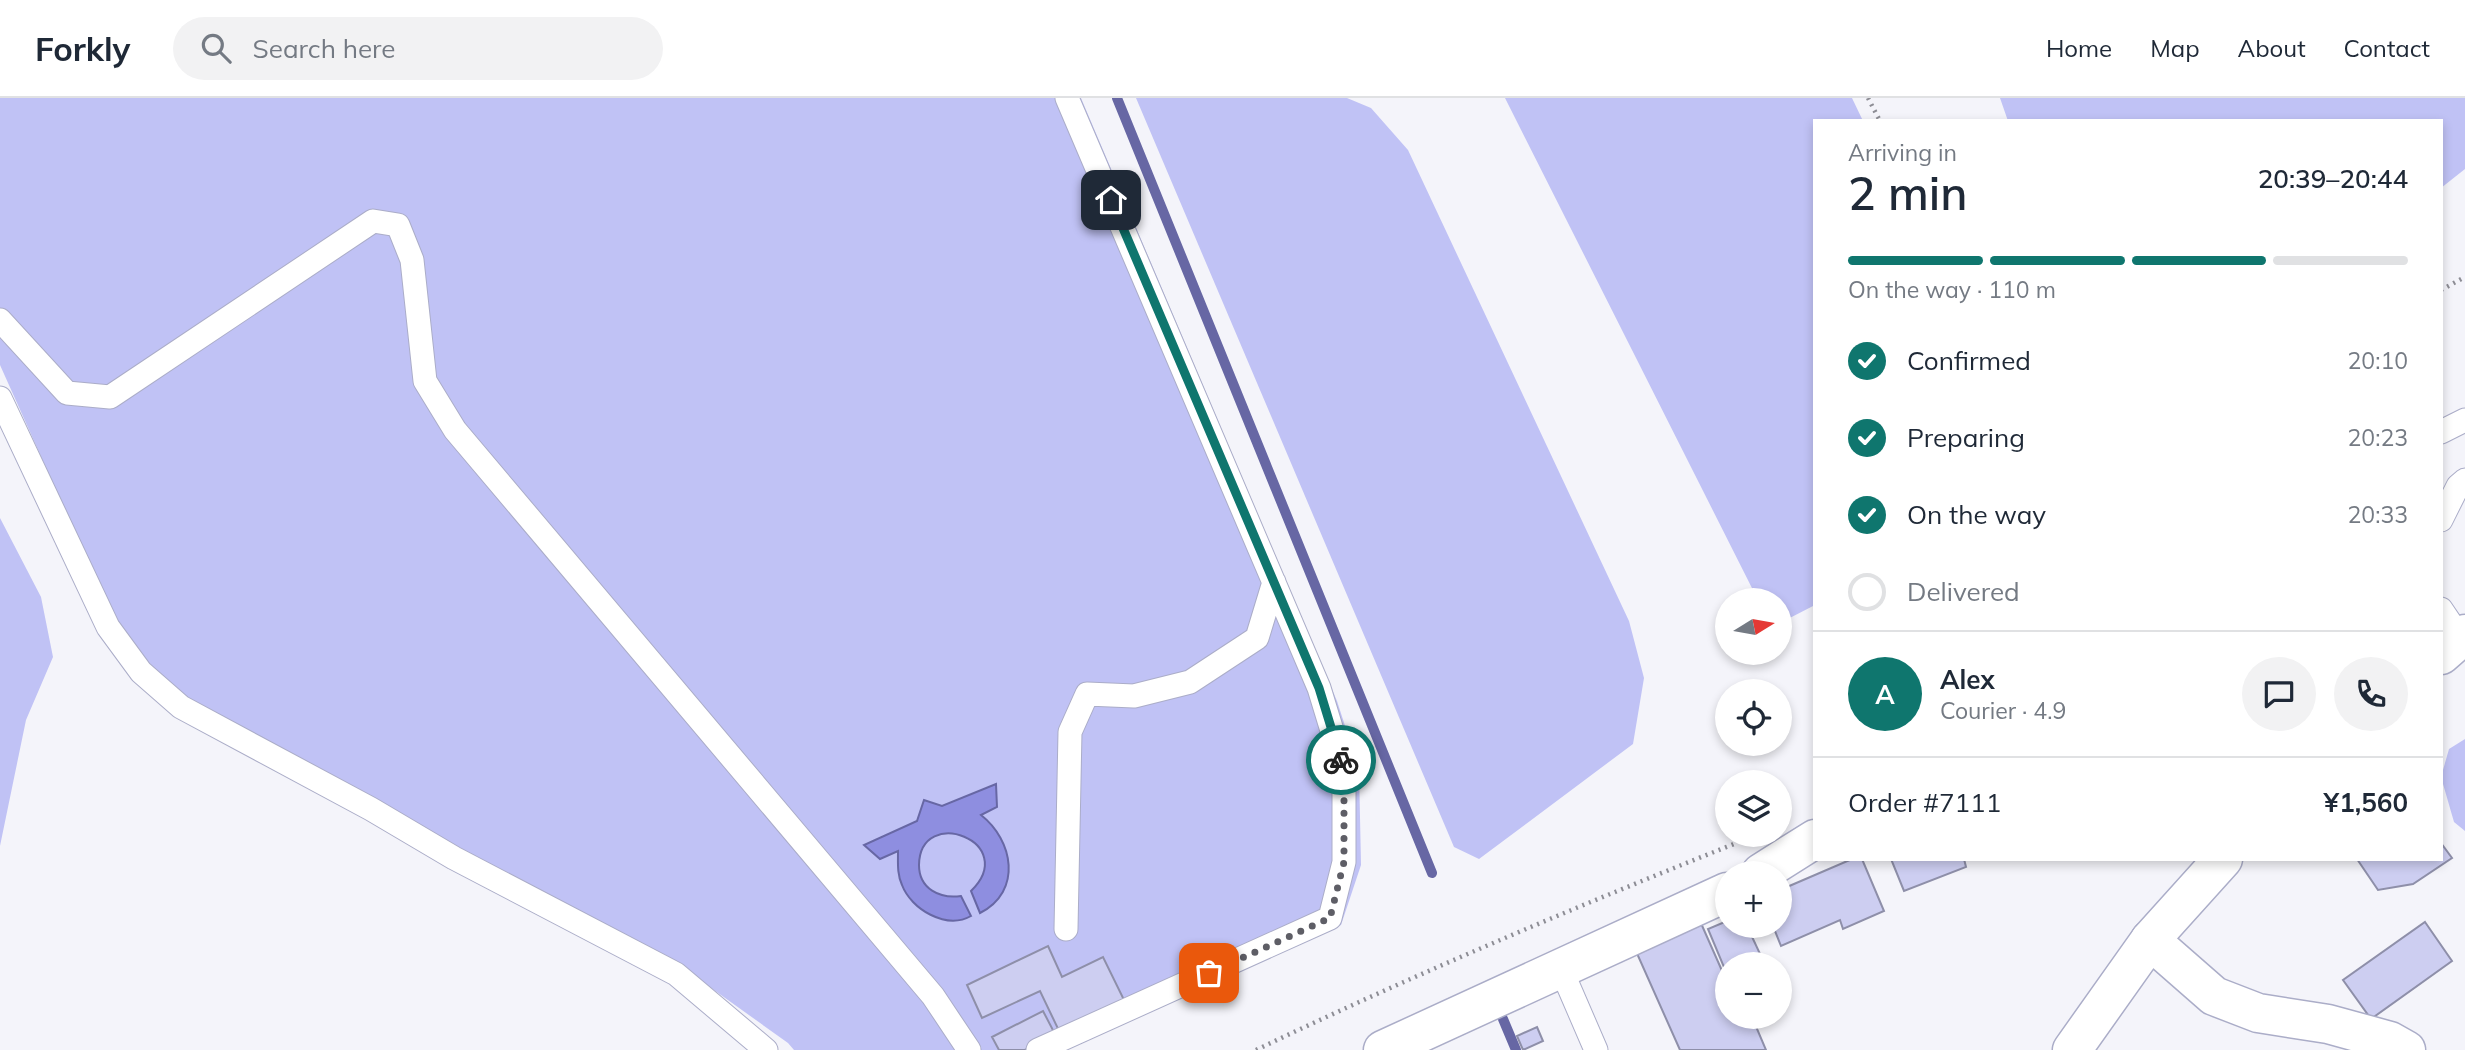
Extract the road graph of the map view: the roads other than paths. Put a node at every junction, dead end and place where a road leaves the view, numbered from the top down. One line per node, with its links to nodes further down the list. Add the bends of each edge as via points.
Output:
1 (1067, 98): 8 (lane)
2 (0, 320): 17 (lane, via 67,393 110,397 373,221 398,225 412,260 425,382 455,430 933,996)
3 (0, 398): 16 (lane, via 108,627 141,672 181,707 676,974)
4 (2465, 420): 5 (lane)
5 (2443, 431)
6 (2465, 480): 7 (lane)
7 (2443, 516)
8 (1274, 582): 13 (lane, via 1257,638 1190,682 1134,696 1087,694 1070,732); 18 (lane, via 1319,688 1344,770 1344,862 1330,918)
9 (1813, 840): 10 (street)
10 (1780, 861)
11 (2221, 861): 14 (street)
12 (1715, 898): 15 (street)
13 (1066, 929)
14 (2150, 940): 21 (street); 22 (street, via 2214,996 2258,1013 2328,1024)
15 (1561, 969): 19 (street); 20 (lane)
16 (766, 1050)
17 (969, 1050)
18 (1038, 1050)
19 (1383, 1050)
20 (1596, 1050)
21 (2071, 1050)
22 (2406, 1050)

